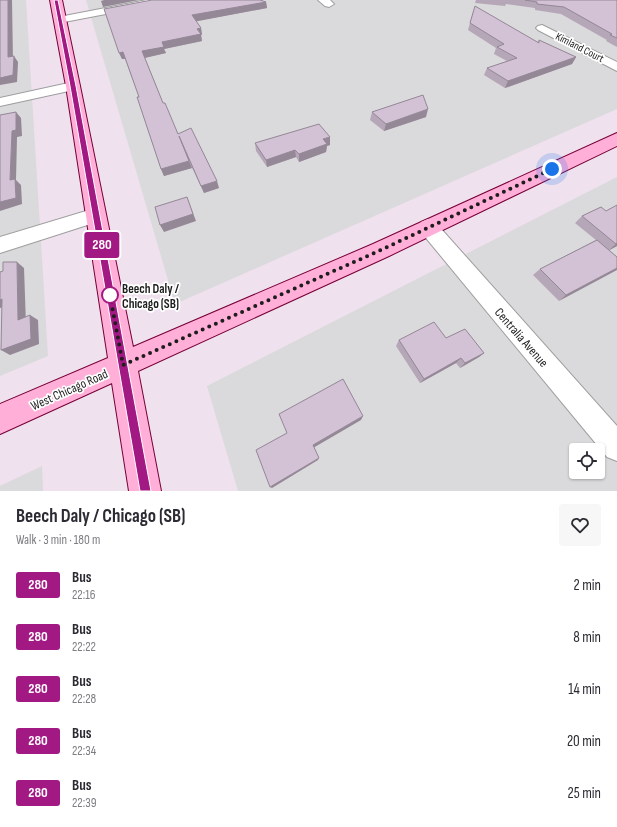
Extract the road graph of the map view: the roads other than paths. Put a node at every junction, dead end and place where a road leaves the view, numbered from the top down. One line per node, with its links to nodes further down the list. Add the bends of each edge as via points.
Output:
1 (56, 0): 3 (main road)
2 (163, 0): 3 (street)
3 (59, 20): 6 (main road)
4 (542, 28): 5 (street, Kimland Court)
5 (617, 67)
6 (73, 86): 7 (street); 9 (main road)
7 (0, 102)
8 (617, 139): 10 (main road, West Chicago Road)
9 (96, 215): 11 (street); 12 (main road)
10 (428, 228): 12 (main road, West Chicago Road); 14 (street, Centralia Avenue)
11 (0, 245)
12 (123, 365): 13 (main road, West Chicago Road); 15 (main road)
13 (0, 419)
14 (617, 448)
15 (145, 491)

